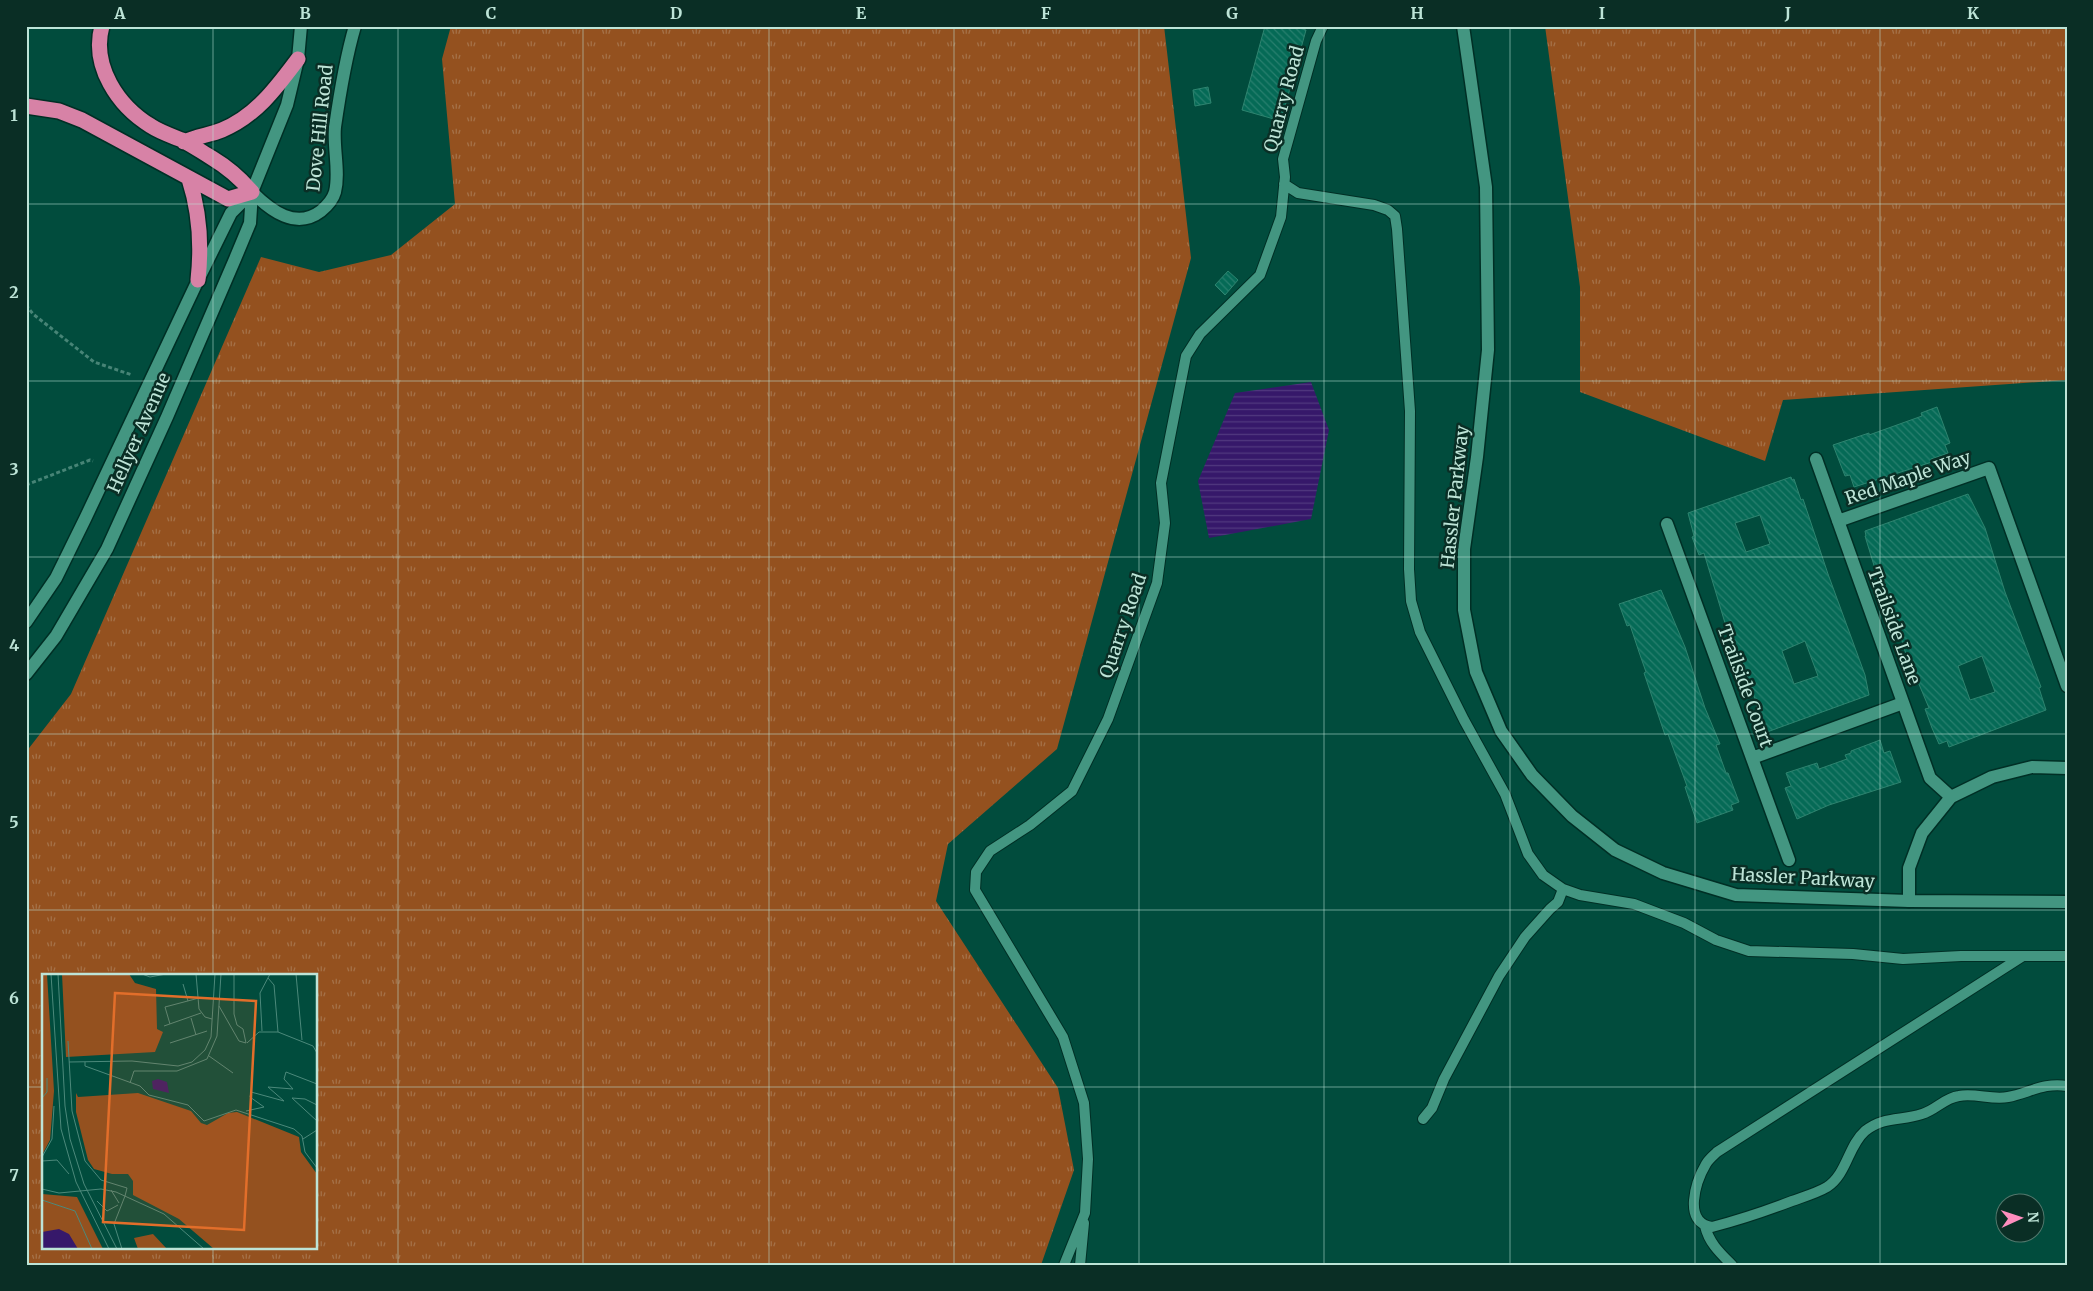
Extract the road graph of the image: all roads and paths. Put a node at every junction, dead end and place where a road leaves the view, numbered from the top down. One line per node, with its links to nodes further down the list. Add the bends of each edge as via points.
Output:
1 (102, 26): 8 (highway, via 99,48 102,65 117,96 151,126)
2 (301, 26): 6 (street, Hellyer Avenue)
3 (355, 26): 11 (street, Dove Hill Road, via 344,64 335,130 334,193 326,207 312,218 298,219 270,209)
4 (1323, 26): 10 (lane, Quarry Road, via 1283,159)
5 (1463, 26): 30 (street, Hassler Parkway, via 1486,187 1488,350 1464,549 1464,610 1476,672 1501,732 1532,775 1572,816 1615,850 1663,873 1736,895)
6 (298, 59): 8 (highway, via 268,98 240,122); 11 (street, Hellyer Avenue, via 287,105)
7 (26, 106): 9 (highway, via 58,111 82,120)
8 (184, 142): 11 (highway, via 238,176)
9 (189, 179): 11 (highway, via 228,199); 12 (highway, via 201,233)
10 (1284, 184): 29 (lane, via 1298,193 1366,204 1388,210 1395,216 1410,411 1408,569 1411,601 1420,632 1505,794 1528,854 1542,875); 36 (lane, Quarry Road, via 1281,217 1260,275 1200,334 1186,356 1161,482 1165,523 1157,583 1108,719 1072,791 1030,825 990,851 976,872 975,890 1063,1037 1084,1103 1088,1159)
11 (252, 192): 12 (street, Hellyer Avenue, via 231,213); 22 (street, Hellyer Avenue, via 250,223 107,549 56,636)
12 (198, 280): 20 (street, Hellyer Avenue, via 86,519 56,578)
13 (26, 305): 14 (path, via 94,362)
14 (132, 375)
15 (1816, 459): 18 (street, Trailside Lane)
16 (93, 461): 17 (path)
17 (26, 485)
18 (1838, 521): 21 (street, Red Maple Way, via 1989,468); 24 (street, Trailside Lane)
19 (1668, 524): 25 (street, Trailside Court)
20 (26, 622)
21 (2064, 670): 23 (street)
22 (26, 674)
23 (2067, 686)
24 (1903, 703): 25 (street); 27 (street, Trailside Lane, via 1930,778)
25 (1752, 758): 28 (street, Trailside Court)
26 (2067, 768): 27 (street, via 2032,767 1992,777)
27 (1951, 797): 30 (street, via 1922,833 1909,868)
28 (1789, 860)
29 (1563, 889): 32 (lane, via 1634,904 1749,951 1903,959); 35 (lane, via 1558,902 1526,937 1499,976 1444,1078 1432,1108)
30 (1909, 901): 31 (street, Hassler Parkway)
31 (2067, 902)
32 (2024, 955): 33 (lane); 37 (lane, via 1717,1152 1707,1161 1694,1199 1698,1221)
33 (2067, 956)
34 (2067, 1086): 37 (lane, via 2042,1085 2009,1097 1961,1095 1947,1099 1923,1114 1890,1118 1864,1132 1828,1187 1759,1213 1712,1227)
35 (1423, 1119)
36 (1085, 1212): 38 (lane); 39 (lane, Quarry Road)
37 (1705, 1226): 40 (lane, via 1716,1249)
38 (1064, 1265)
39 (1080, 1265)
40 (1732, 1265)

